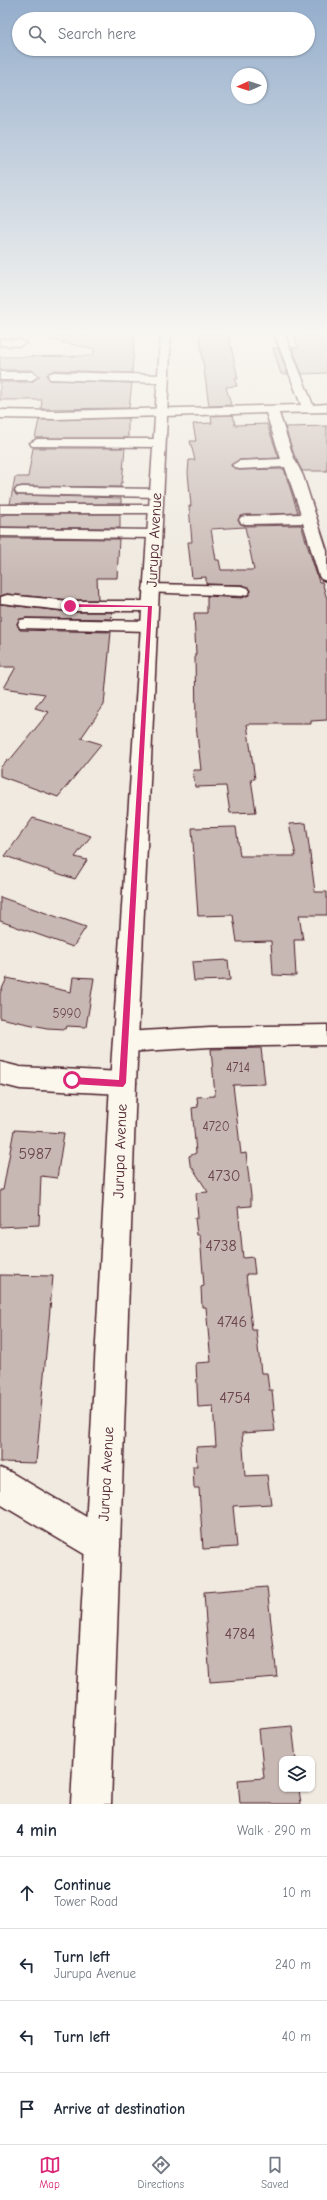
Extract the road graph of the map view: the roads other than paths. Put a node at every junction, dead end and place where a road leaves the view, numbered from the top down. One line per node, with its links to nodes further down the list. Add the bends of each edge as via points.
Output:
1 (160, 414): 4 (main road, Jurupa Avenue)
2 (273, 414): 5 (main road)
3 (37, 443): 4 (main road)
4 (158, 443): 8 (main road, Jurupa Avenue)
5 (290, 463): 6 (main road); 10 (main road)
6 (239, 465)
7 (22, 491): 8 (main road)
8 (156, 501): 9 (main road); 13 (main road, Jurupa Avenue)
9 (0, 509)
10 (309, 518): 11 (main road); 14 (main road)
11 (246, 520)
12 (0, 532): 13 (main road)
13 (154, 534): 17 (main road, Jurupa Avenue)
14 (327, 576)
15 (242, 591): 17 (main road)
16 (7, 600): 17 (main road, via 70,606)
17 (150, 607): 18 (main road); 20 (main road, Jurupa Avenue)
18 (26, 624)
19 (327, 1035): 20 (main road, via 210,1037)
20 (125, 1042): 22 (main road, Jurupa Avenue)
21 (0, 1073): 22 (main road, via 20,1078)
22 (123, 1083): 24 (main road, Jurupa Avenue)
23 (0, 1485): 24 (main road)
24 (103, 1546): 25 (main road, Jurupa Avenue)
25 (91, 1804)

